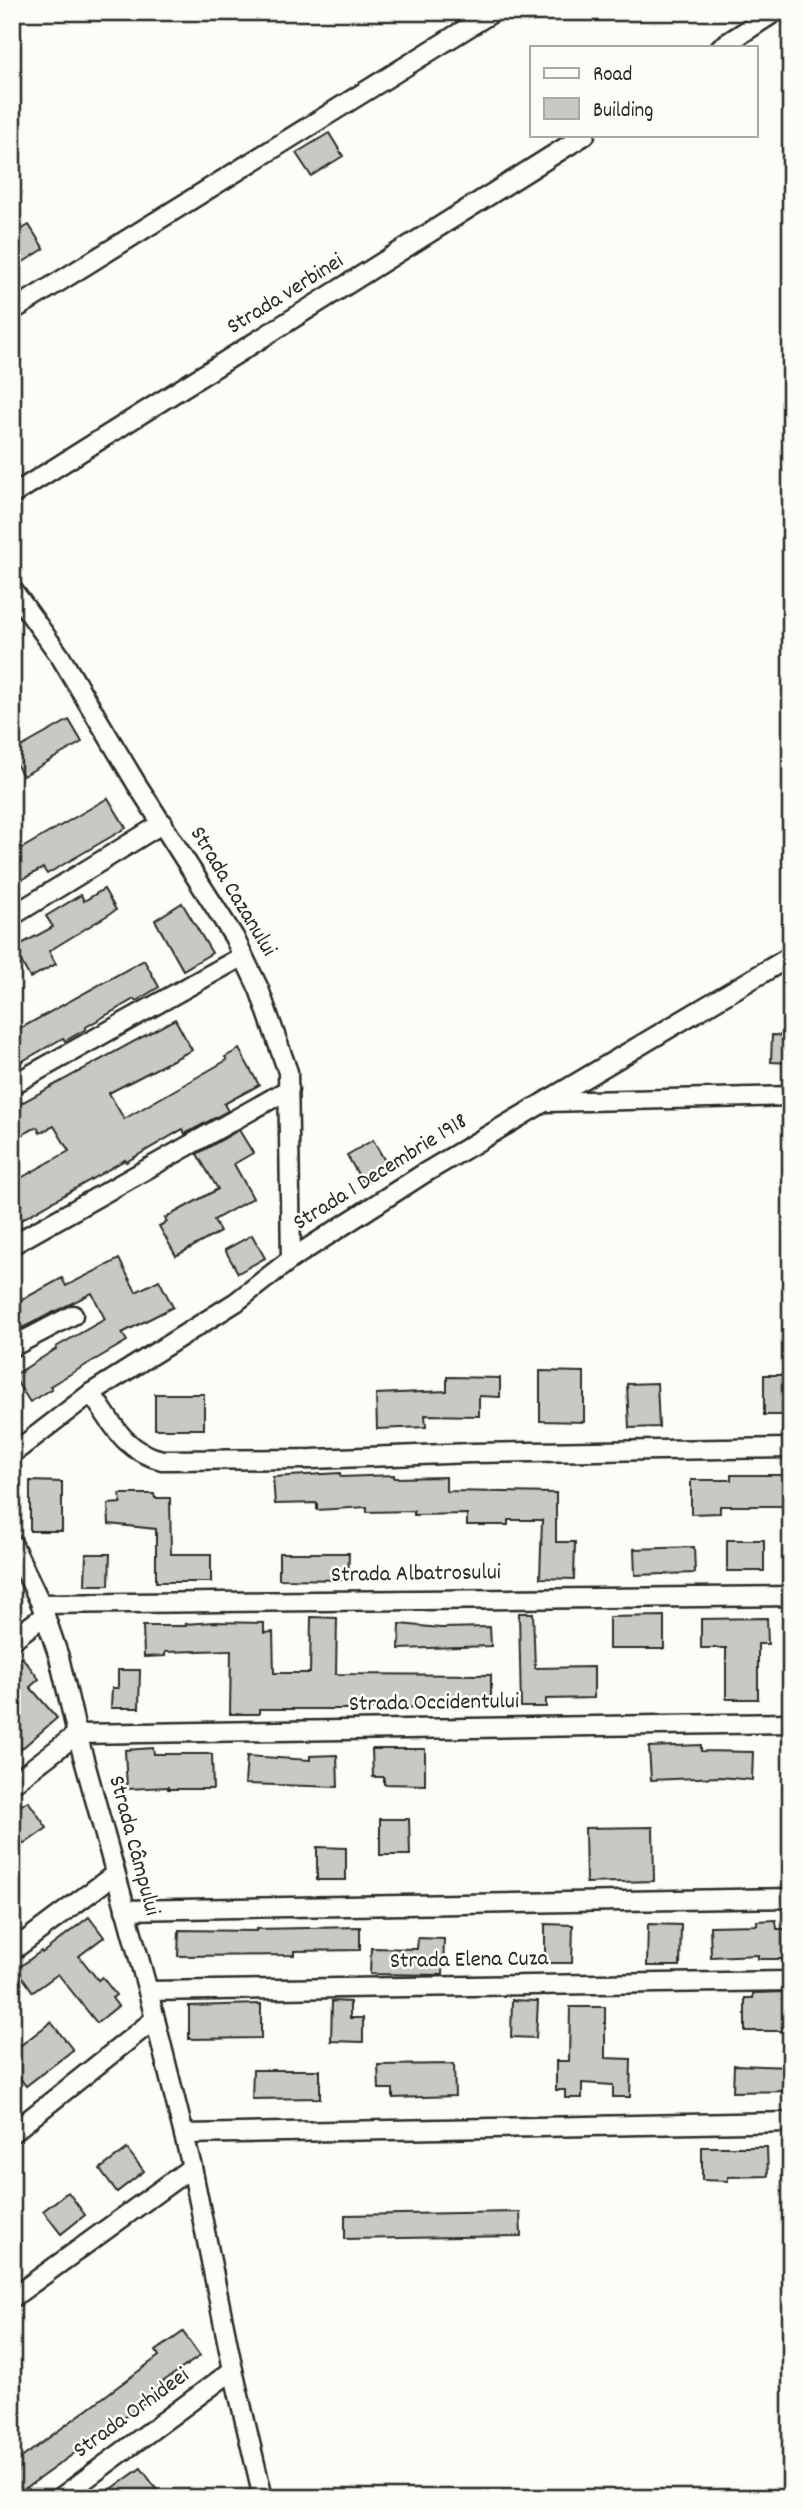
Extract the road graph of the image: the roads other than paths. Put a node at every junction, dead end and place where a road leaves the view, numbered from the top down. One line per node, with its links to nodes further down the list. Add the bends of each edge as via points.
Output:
1 (493, 12): 5 (street)
2 (775, 12): 3 (street)
3 (723, 46)
4 (583, 136): 6 (street, Strada verbinei)
5 (12, 311)
6 (12, 495)
7 (12, 589): 8 (street, Strada Cazanului, via 60,656)
8 (163, 824): 9 (street); 10 (street, Strada Cazanului)
9 (12, 916)
10 (243, 956): 12 (street); 13 (street, Strada Cazanului, via 275,1030)
11 (786, 962): 15 (street, Strada 1 Decembrie 1918)
12 (12, 1085)
13 (289, 1089): 16 (street); 17 (street, Strada Cazanului)
14 (791, 1096): 15 (street)
15 (544, 1102): 17 (street, Strada 1 Decembrie 1918)
16 (12, 1245)
17 (291, 1259): 20 (street, Strada 1 Decembrie 1918, via 236,1302)
18 (73, 1315): 19 (street)
19 (12, 1347)
20 (90, 1392): 21 (street, Strada 1 Decembrie 1918); 22 (street, via 130,1446 162,1460)
21 (15, 1444)
22 (791, 1448)
23 (12, 1543): 25 (street, Strada Câmpului)
24 (791, 1596): 25 (street, Strada Albatrosului)
25 (43, 1609): 26 (street); 28 (street, Strada Câmpului)
26 (12, 1640)
27 (791, 1723): 28 (street, Strada Occidentului)
28 (78, 1734): 29 (street); 30 (street, Strada Câmpului)
29 (12, 1784)
30 (115, 1874): 32 (street, Strada Câmpului); 33 (street)
31 (791, 1898): 32 (street)
32 (125, 1910): 35 (street, Strada Câmpului)
33 (12, 1951)
34 (791, 1980): 35 (street, Strada Elena Cuza)
35 (148, 1991): 36 (street, Strada Câmpului)
36 (155, 2020): 38 (street); 39 (street, Strada Câmpului)
37 (791, 2122): 39 (street)
38 (12, 2133)
39 (184, 2134): 40 (street, Strada Câmpului)
40 (192, 2167): 41 (street); 42 (street, Strada Câmpului)
41 (12, 2298)
42 (233, 2370): 43 (street, Strada Orhideei); 44 (street, Strada Câmpului)
43 (60, 2498)
44 (263, 2498)

